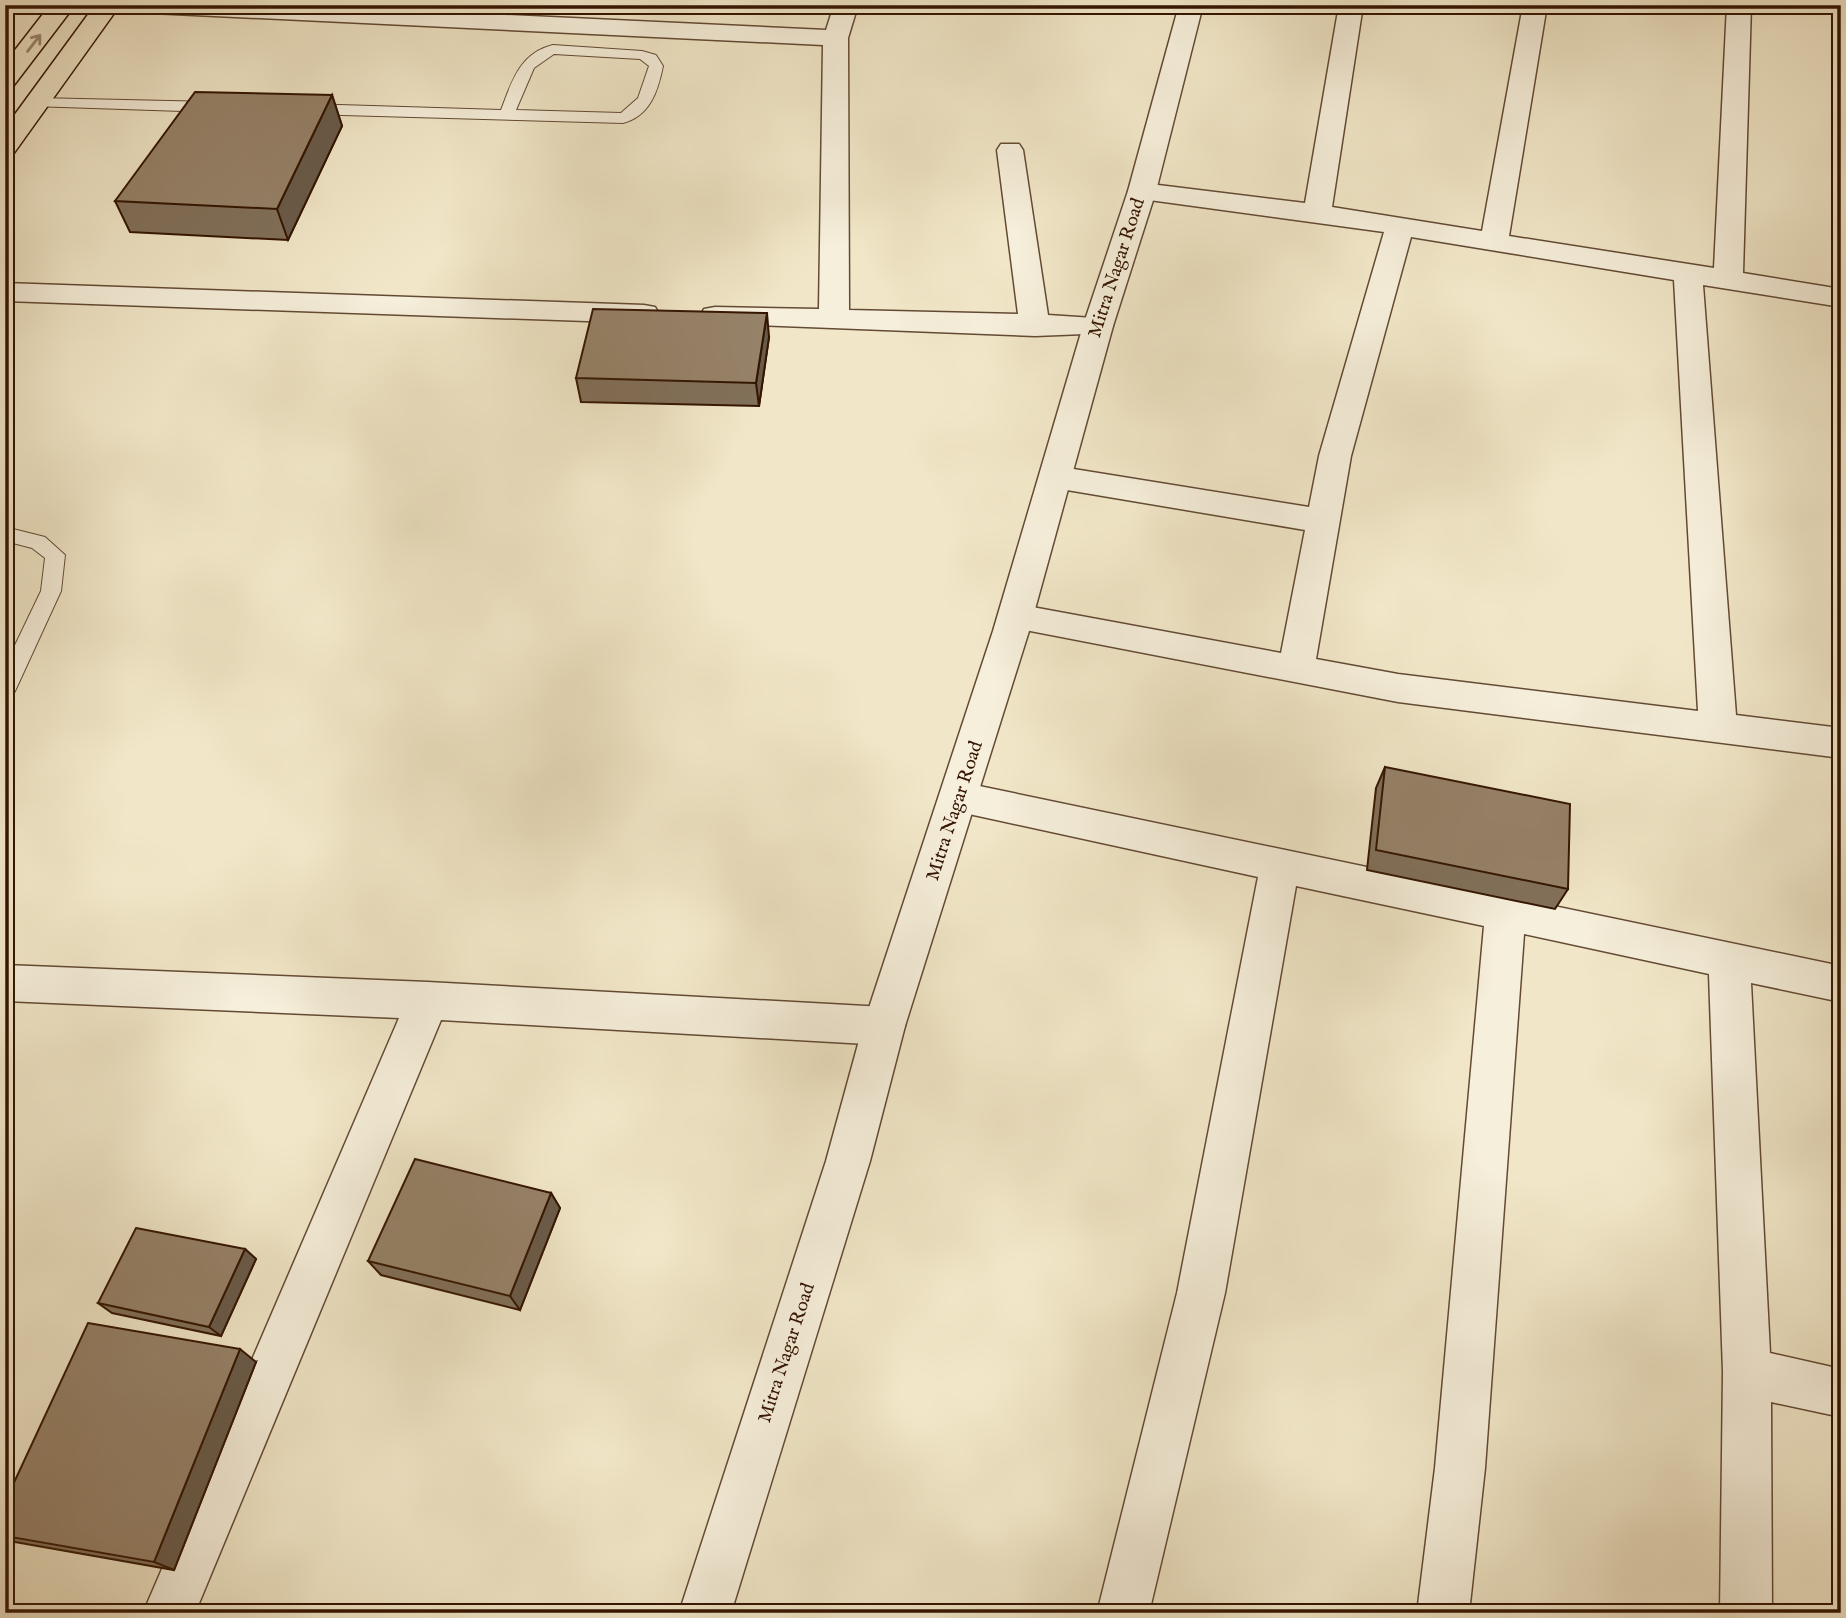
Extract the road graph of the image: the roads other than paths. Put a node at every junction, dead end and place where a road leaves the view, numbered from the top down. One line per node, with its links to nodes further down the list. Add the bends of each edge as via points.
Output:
1 (63, 5): 10 (main road, one-way to 1)
2 (108, 5): 11 (main road)
3 (131, 5): 9 (street)
4 (846, 5): 9 (street)
5 (1191, 5): 17 (street, Mitra Nagar Road)
6 (1351, 5): 18 (street)
7 (1535, 5): 20 (street)
8 (1739, 5): 22 (street)
9 (836, 38): 25 (street)
10 (5, 80)
11 (37, 103): 12 (lane); 15 (main road)
12 (230, 107)
13 (285, 109): 14 (lane)
14 (507, 114): 14 (lane, via 631,116 641,106 656,66 642,55 542,52 530,61)
15 (5, 147)
16 (1010, 150): 26 (street)
17 (1142, 191): 18 (street); 27 (street, Mitra Nagar Road)
18 (1317, 213): 19 (street)
19 (1400, 227): 20 (street); 29 (street, via 1335,456)
20 (1494, 242): 21 (street)
21 (1688, 274): 22 (street); 34 (street)
22 (1728, 280): 24 (street)
23 (5, 292): 25 (street)
24 (1841, 298)
25 (834, 320): 26 (street)
26 (1035, 326): 27 (street)
27 (1098, 326): 28 (street, Mitra Nagar Road)
28 (1055, 477): 29 (street); 31 (street, Mitra Nagar Road)
29 (1324, 521): 32 (street)
30 (5, 534): 33 (lane, via 38,542 55,555 51,591)
31 (1016, 617): 32 (street); 36 (street, Mitra Nagar Road)
32 (1296, 669): 34 (street, via 1398,688)
33 (5, 689)
34 (1718, 729): 35 (street)
35 (1841, 743)
36 (960, 798): 37 (street); 43 (street, Mitra Nagar Road)
37 (1280, 865): 38 (street); 48 (street, via 1201,1293)
38 (1505, 912): 39 (street); 49 (street, via 1460,1468)
39 (1728, 960): 41 (street); 44 (street)
40 (5, 983): 42 (street)
41 (1841, 984)
42 (428, 1001): 43 (street); 46 (street)
43 (884, 1027): 47 (street, Mitra Nagar Road, via 848,1160)
44 (1747, 1372): 45 (street); 50 (street)
45 (1841, 1393)
46 (169, 1613)
47 (705, 1613)
48 (1123, 1613)
49 (1443, 1613)
50 (1746, 1613)

